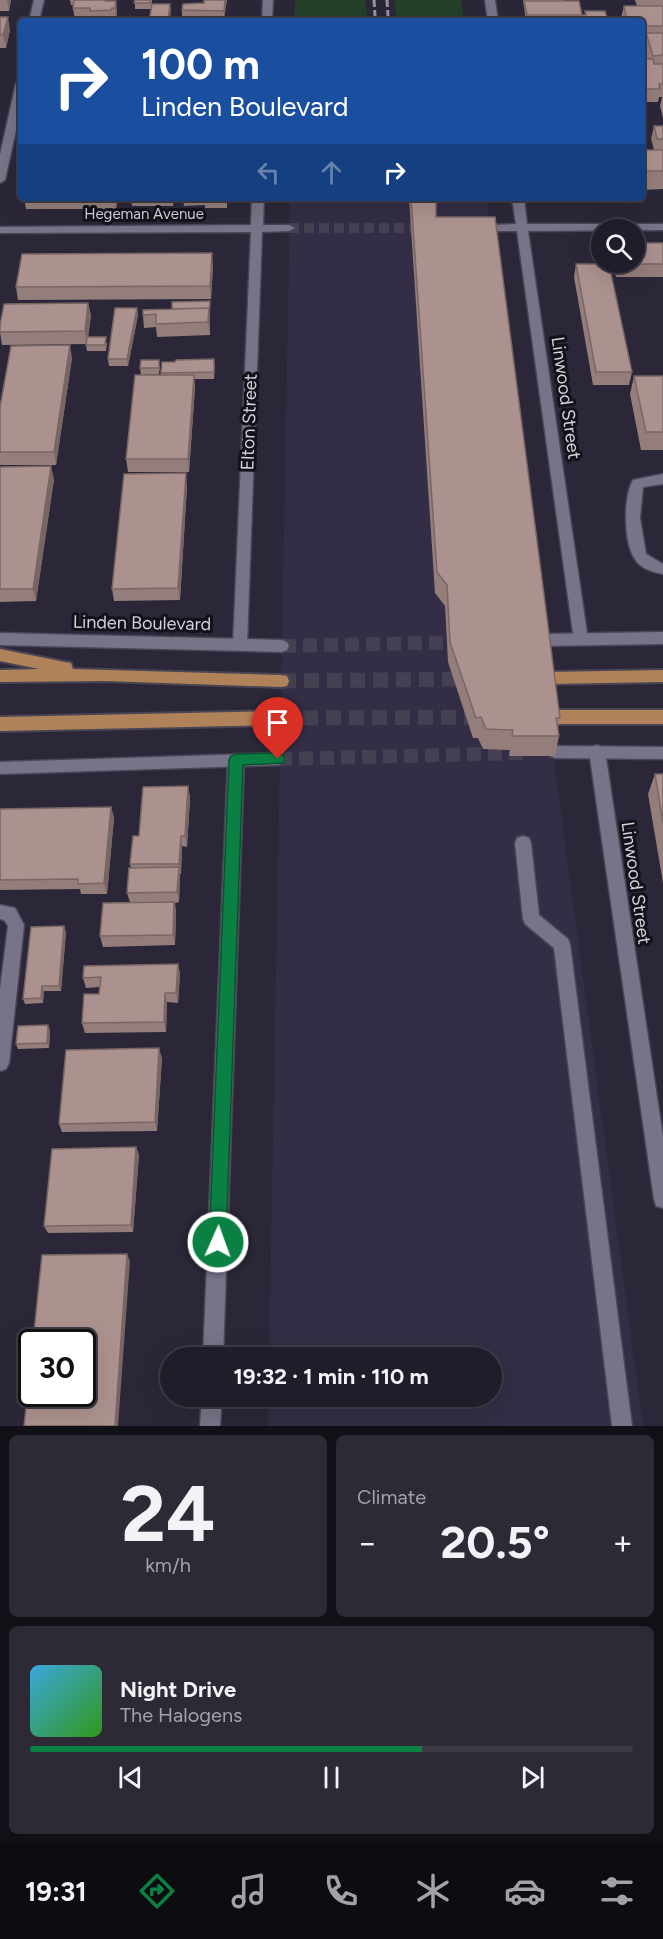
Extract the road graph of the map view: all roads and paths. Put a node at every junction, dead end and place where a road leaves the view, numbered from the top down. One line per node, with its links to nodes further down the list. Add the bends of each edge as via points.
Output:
1 (39, 0): 4 (street)
2 (268, 0): 5 (street)
3 (490, 0): 6 (street)
4 (35, 18)
5 (267, 18)
6 (493, 18)
7 (18, 97): 8 (street)
8 (0, 180)
9 (258, 201): 12 (street, Elton Street)
10 (518, 201): 15 (street, Linwood Street)
11 (663, 227): 15 (street)
12 (256, 228): 13 (street, Hegeman Avenue); 16 (street, Hegeman Avenue); 23 (street, Elton Street)
13 (289, 228)
14 (492, 228): 15 (street)
15 (522, 228): 22 (street, Linwood Street)
16 (0, 230)
17 (663, 479): 18 (street, via 638,483 633,493 639,553 649,564)
18 (663, 569)
19 (663, 638): 22 (street)
20 (0, 639): 23 (street, Linden Boulevard)
21 (544, 640): 22 (street)
22 (581, 640)
23 (240, 645): 24 (street, Linden Boulevard)
24 (282, 646)
25 (0, 655): 26 (highway)
26 (105, 675): 28 (highway); 30 (highway)
27 (663, 675): 29 (highway)
28 (0, 676)
29 (548, 678)
30 (281, 681)
31 (553, 717): 32 (highway)
32 (663, 717)
33 (280, 718): 34 (highway)
34 (0, 724)
35 (597, 751): 36 (street); 37 (street); 44 (street, Linwood Street)
36 (555, 752)
37 (663, 753)
38 (278, 759): 39 (street)
39 (236, 760): 40 (street); 45 (street)
40 (0, 768)
41 (523, 843): 48 (street, via 531,919 562,944)
42 (0, 912): 43 (street, via 9,913 16,925)
43 (0, 1063)
44 (663, 1199)
45 (213, 1347)
46 (211, 1407): 47 (street)
47 (210, 1426)
48 (622, 1426)

